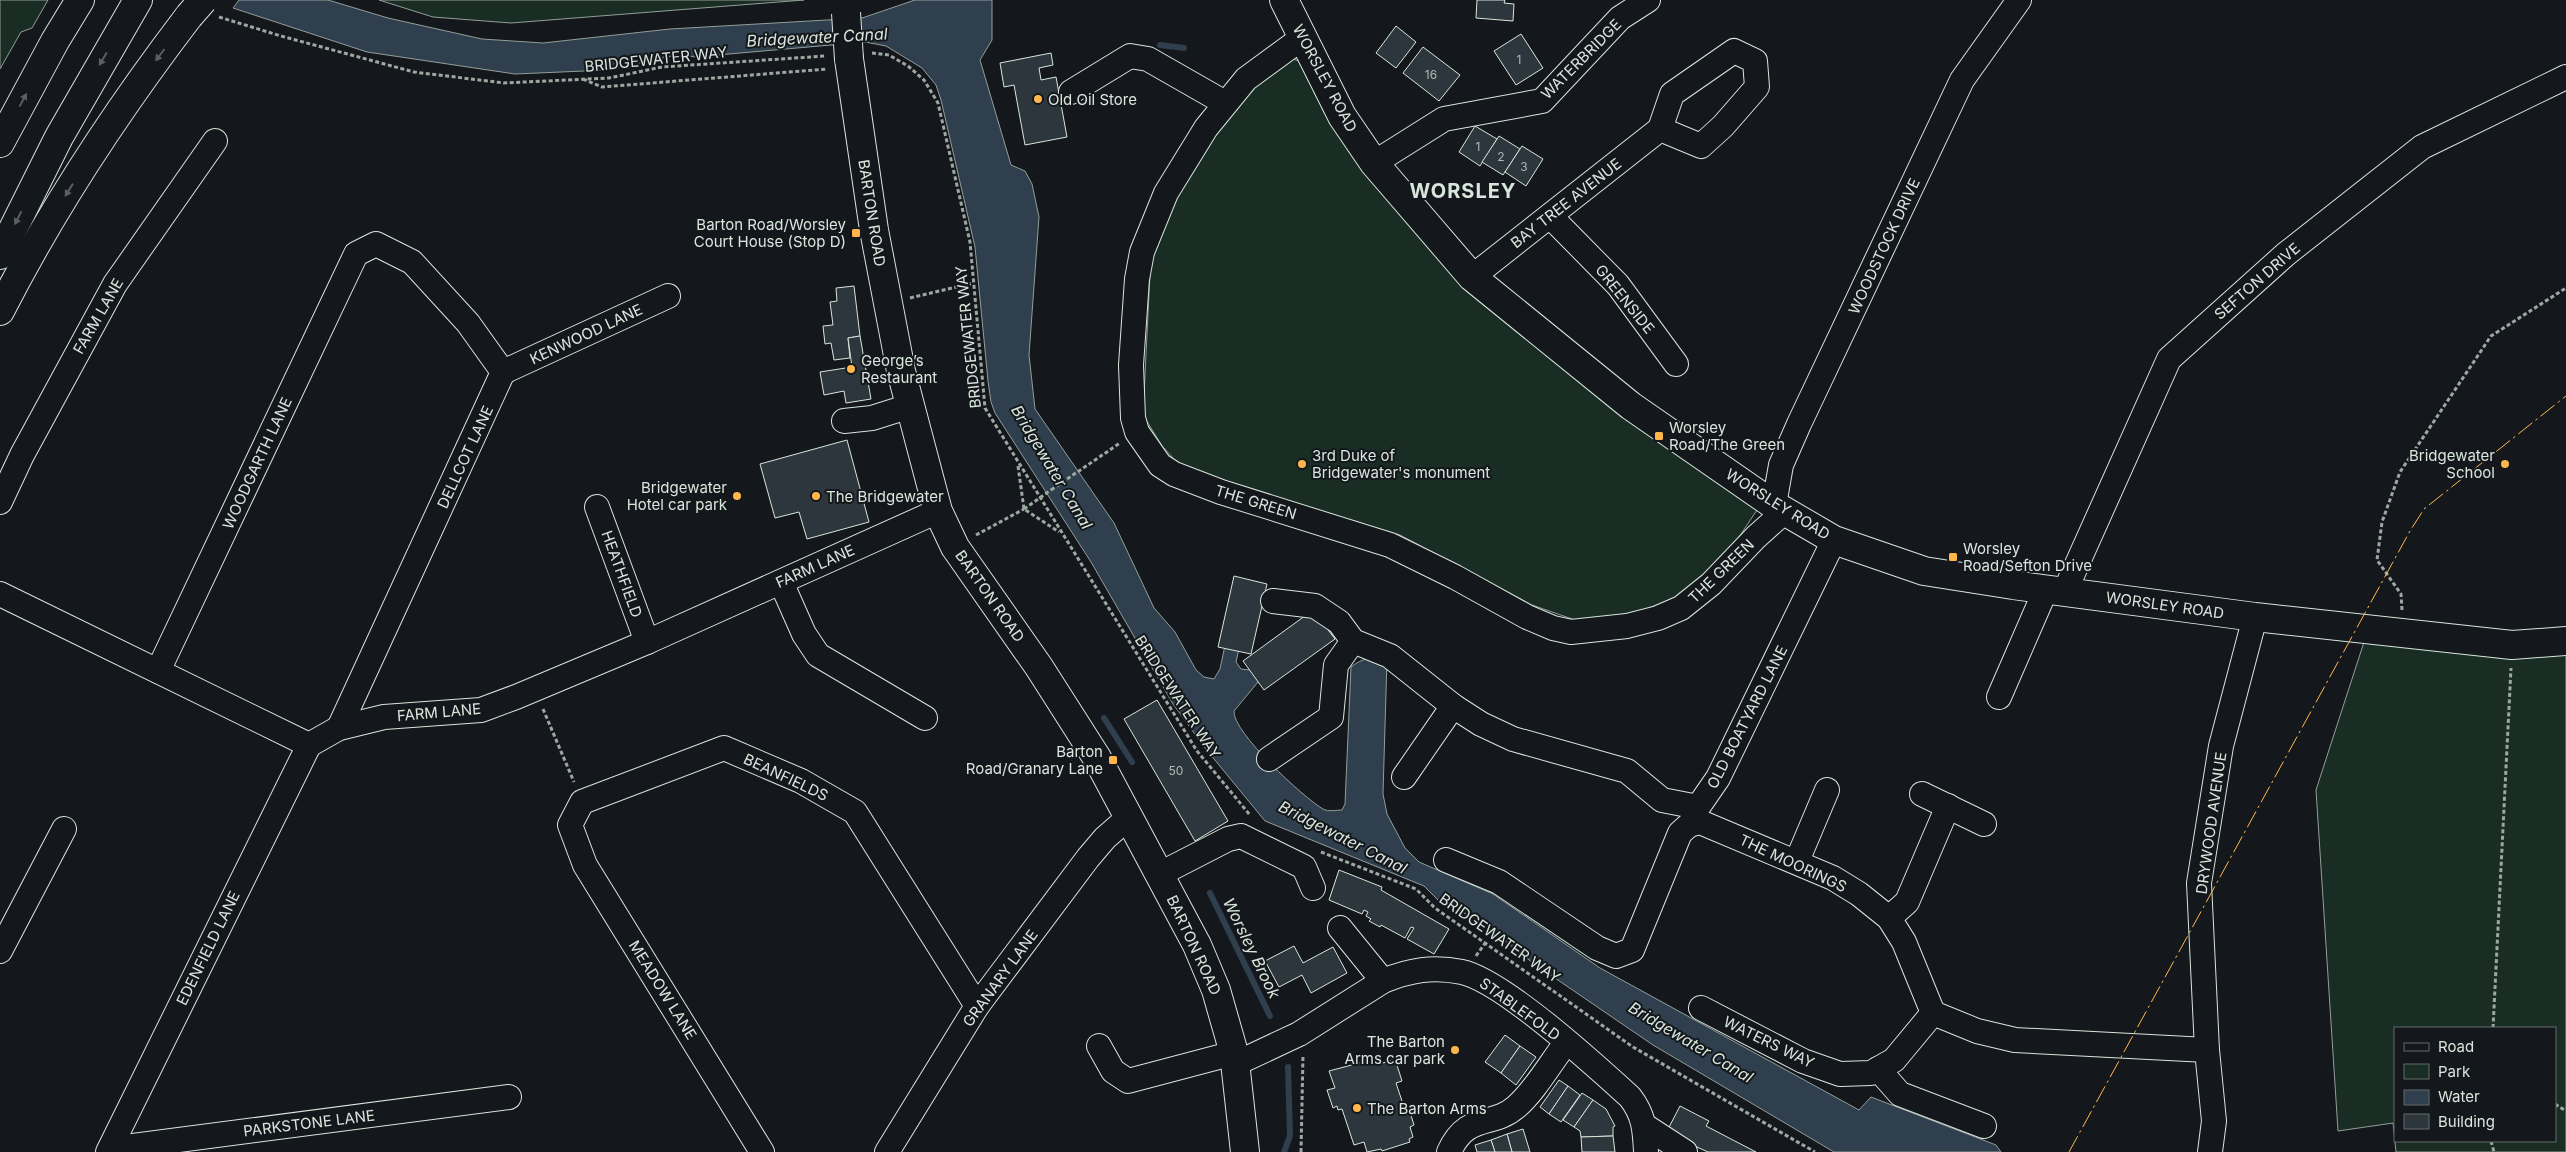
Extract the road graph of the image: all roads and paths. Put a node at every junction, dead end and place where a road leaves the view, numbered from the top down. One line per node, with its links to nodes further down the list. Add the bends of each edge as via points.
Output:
1 (80, 0): 16 (main road, one-way to 1)
2 (1284, 0): 8 (main road, WORSLEY ROAD)
3 (1648, 0): 17 (street, WATERBRIDGE, via 1620,18 1542,101 1444,119)
4 (2019, 0): 34 (street, WOODSTOCK DRIVE, via 1962,80 1799,424 1781,465)
5 (137, 1): 19 (main road, one-way to 19, via 59,137)
6 (845, 7): 9 (main road, BARTON ROAD, bridge)
7 (201, 10): 11 (path, BRIDGEWATER WAY, via 414,72 504,83); 25 (main road, one-way to 25, via 137,86 90,155 40,235)
8 (1302, 38): 13 (street, THE GREEN, via 1246,79); 17 (main road, WORSLEY ROAD, via 1342,116)
9 (848, 59): 11 (path, BRIDGEWATER WAY, via 662,67 609,78); 11 (path, via 602,87); 21 (path, BRIDGEWATER WAY, via 889,55 924,80 938,103 970,242); 24 (main road, BARTON ROAD)
10 (2566, 77): 41 (street, SEFTON DRIVE, via 2422,147 2286,254 2169,359)
11 (582, 79)
12 (1071, 92): 13 (street, via 1130,56 1148,58)
13 (1225, 103): 30 (street, THE GREEN, via 1179,169 1152,223 1142,252 1131,365 1133,418)
14 (1660, 129): 18 (street, BAY TREE AVENUE)
15 (214, 141): 32 (street, FARM LANE, via 115,284)
16 (0, 143)
17 (1374, 163): 20 (main road, WORSLEY ROAD)
18 (1550, 216): 20 (street, BAY TREE AVENUE); 26 (street, GREENSIDE, via 1618,285)
19 (0, 255)
20 (1472, 277): 34 (main road, WORSLEY ROAD, via 1631,406)
21 (974, 283): 24 (path); 31 (path, BRIDGEWATER WAY, via 985,408)
22 (2566, 288): 45 (path, via 2491,336 2400,472 2382,522 2377,560 2401,594)
23 (668, 296): 27 (street, KENWOOD LANE)
24 (888, 303): 28 (main road, BARTON ROAD)
25 (0, 311)
26 (1676, 364)
27 (503, 372): 50 (street, WOODGARTH LANE, via 468,323 412,262 376,244 356,254); 55 (street, DELLCOT LANE)
28 (910, 406): 29 (street, via 872,418); 36 (main road, BARTON ROAD)
29 (844, 421)
30 (1137, 432): 34 (street, THE GREEN, via 1160,465 1174,474 1390,545 1527,617 1571,632 1627,626 1681,608 1711,584); 35 (path, bridge)
31 (1018, 463): 35 (path); 37 (path, BRIDGEWATER WAY)
32 (0, 502)
33 (597, 507): 48 (street, HEATHFIELD)
34 (1780, 508): 39 (main road, WORSLEY ROAD)
35 (1024, 509): 37 (path); 38 (path)
36 (938, 511): 40 (street, FARM LANE); 64 (main road, BARTON ROAD, via 955,547 1071,715)
37 (1062, 534): 63 (path, BRIDGEWATER WAY, via 1196,751)
38 (969, 539)
39 (1834, 540): 41 (main road, WORSLEY ROAD, via 1924,571); 53 (street, OLD BOATYARD LANE, via 1718,778 1698,807 1662,800 1627,771 1514,738 1481,724)
40 (781, 582): 48 (street, FARM LANE); 54 (street, via 804,634 818,655)
41 (2055, 590): 44 (main road, WORSLEY ROAD); 52 (street, SEFTON DRIVE)
42 (0, 594): 50 (street)
43 (1273, 601): 46 (street, via 1315,606 1339,622)
44 (2255, 617): 45 (main road, WORSLEY ROAD); 83 (street, DRYWOOD AVENUE, via 2221,746 2199,883)
45 (2403, 632): 49 (main road, WORSLEY ROAD)
46 (1352, 641): 53 (street, OLD BOATYARD LANE, via 1390,656); 57 (street, via 1336,665 1331,717)
47 (2566, 641): 49 (main road, WORSLEY ROAD)
48 (647, 642): 51 (street, FARM LANE)
49 (2512, 645): 79 (path)
50 (158, 671): 56 (street)
51 (535, 690): 55 (street, FARM LANE, via 481,710 384,717); 61 (path)
52 (1999, 697)
53 (1453, 706): 58 (street)
54 (925, 718)
55 (339, 728): 56 (street, FARM LANE)
56 (309, 745): 89 (street, EDENFIELD LANE)
57 (1269, 759)
58 (1404, 776)
59 (1826, 790): 69 (street)
60 (1922, 794): 62 (street)
61 (582, 802): 76 (street, BEANFIELDS, via 724,748 801,781 855,812); 90 (street, MEADOW LANE, via 570,826 586,864)
62 (1948, 806): 65 (street); 72 (street, via 1907,902)
63 (1250, 816)
64 (1129, 817): 70 (main road, BARTON ROAD); 76 (street, GRANARY LANE, via 1088,858)
65 (1984, 824)
66 (64, 829): 74 (street)
67 (1317, 850): 97 (path, BRIDGEWATER WAY, via 1416,889 1436,908 1633,1047)
68 (1446, 860): 69 (street, THE MOORINGS, via 1499,882 1597,948 1616,956 1632,950 1680,832 1690,825 1700,822)
69 (1797, 862): 72 (street, THE MOORINGS, via 1846,886)
70 (1160, 874): 71 (street, via 1228,839 1241,836 1304,866); 84 (main road, BARTON ROAD, via 1216,990)
71 (1313, 888)
72 (1889, 918): 78 (street, THE MOORINGS, via 1904,942)
73 (1340, 928): 75 (street)
74 (0, 951)
75 (1383, 981): 80 (street, STABLEFOLD); 81 (street, STABLEFOLD, via 1422,968 1463,972 1494,988)
76 (977, 1006): 91 (street, GRANARY LANE)
77 (1701, 1008): 85 (street, WATERS WAY, via 1812,1064 1840,1074 1871,1073)
78 (1933, 1013): 83 (street, via 1977,1031 2015,1040); 85 (street, WATERS WAY, via 1894,1060)
79 (2493, 1027)
80 (1299, 1034): 84 (street, STABLEFOLD); 93 (path, via 1304,1063)
81 (1566, 1043): 87 (street, STABLEFOLD, via 1630,1097 1640,1110); 94 (street, via 1517,1106 1473,1123 1457,1138)
82 (1099, 1046): 84 (street, STABLEFOLD, via 1113,1071 1128,1081)
83 (2207, 1050): 98 (street, DRYWOOD AVENUE, via 2214,1121)
84 (1235, 1059): 92 (main road, BARTON ROAD)
85 (1878, 1069): 88 (street, via 1900,1094)
86 (509, 1097): 89 (street, PARKSTONE LANE)
87 (1645, 1126): 95 (street, STABLEFOLD); 96 (street)
88 (1984, 1126)
89 (109, 1150)
90 (762, 1152)
91 (887, 1152)
92 (1245, 1152)
93 (1301, 1152)
94 (1449, 1152)
95 (1646, 1152)
96 (1685, 1152)
97 (1816, 1152)
98 (2210, 1152)

